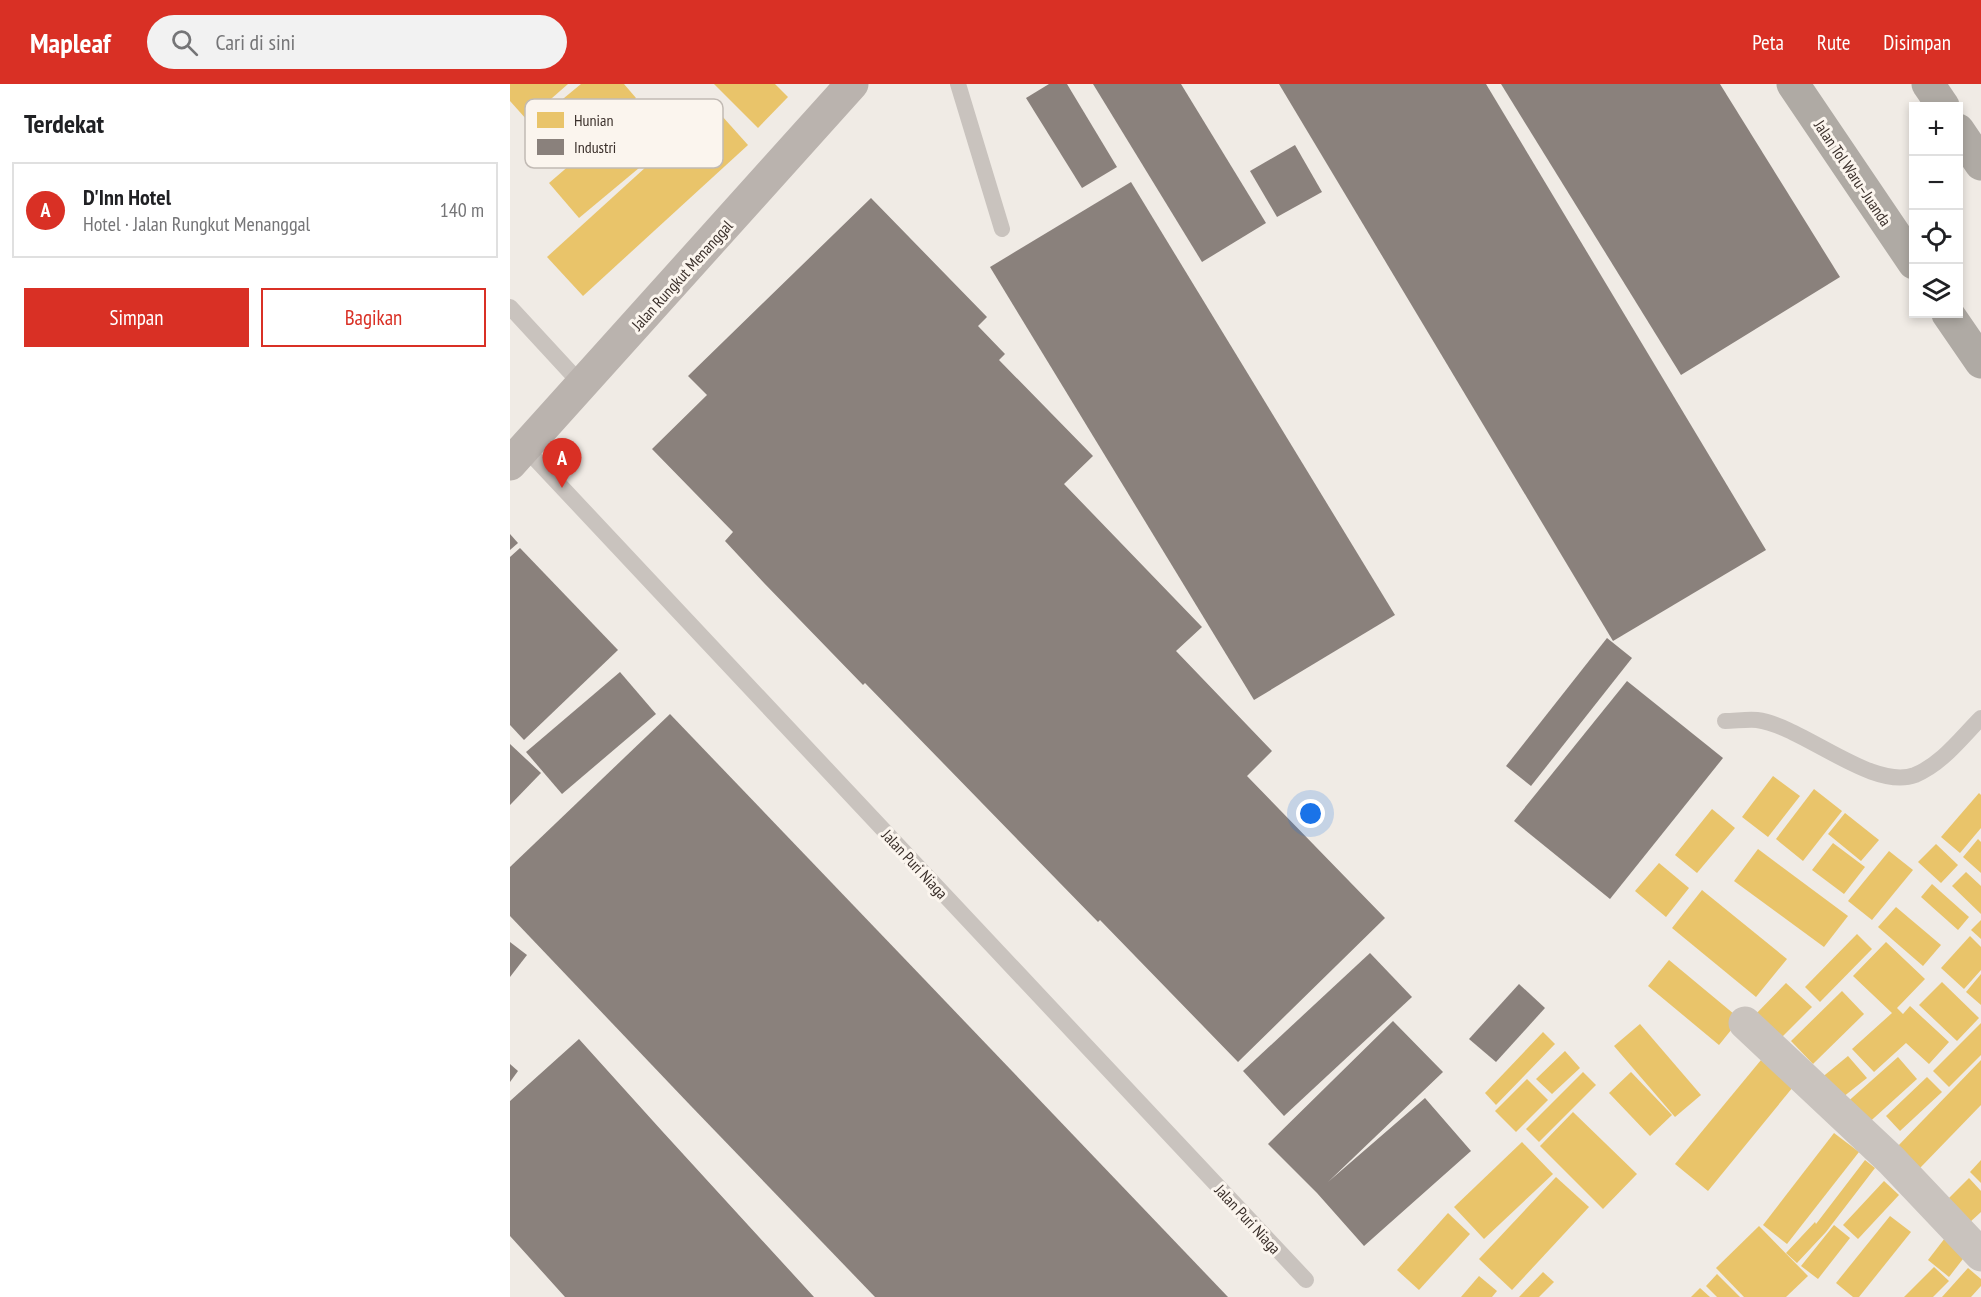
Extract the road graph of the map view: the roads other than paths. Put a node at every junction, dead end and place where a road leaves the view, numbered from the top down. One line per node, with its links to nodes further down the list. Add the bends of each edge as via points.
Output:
1 (852, 84): 13 (main road, Jalan Rungkut Menanggal)
2 (958, 84): 8 (lane)
3 (1793, 84): 9 (highway, Jalan Tol Waru–Juanda)
4 (1928, 84): 5 (highway)
5 (1940, 102)
6 (1963, 136): 7 (highway)
7 (1981, 164)
8 (1002, 229)
9 (1909, 255)
10 (510, 307): 13 (lane)
11 (1951, 318): 12 (highway)
12 (1981, 362)
13 (583, 386): 14 (main road, Jalan Rungkut Menanggal)
14 (517, 456): 19 (lane, Jalan Puri Niaga)
15 (1981, 718): 16 (lane, via 1934,765 1913,776 1885,776 1845,760 1804,736 1758,720)
16 (1725, 721)
17 (1745, 1023): 18 (street, via 1891,1160)
18 (1981, 1255)
19 (1306, 1280)

